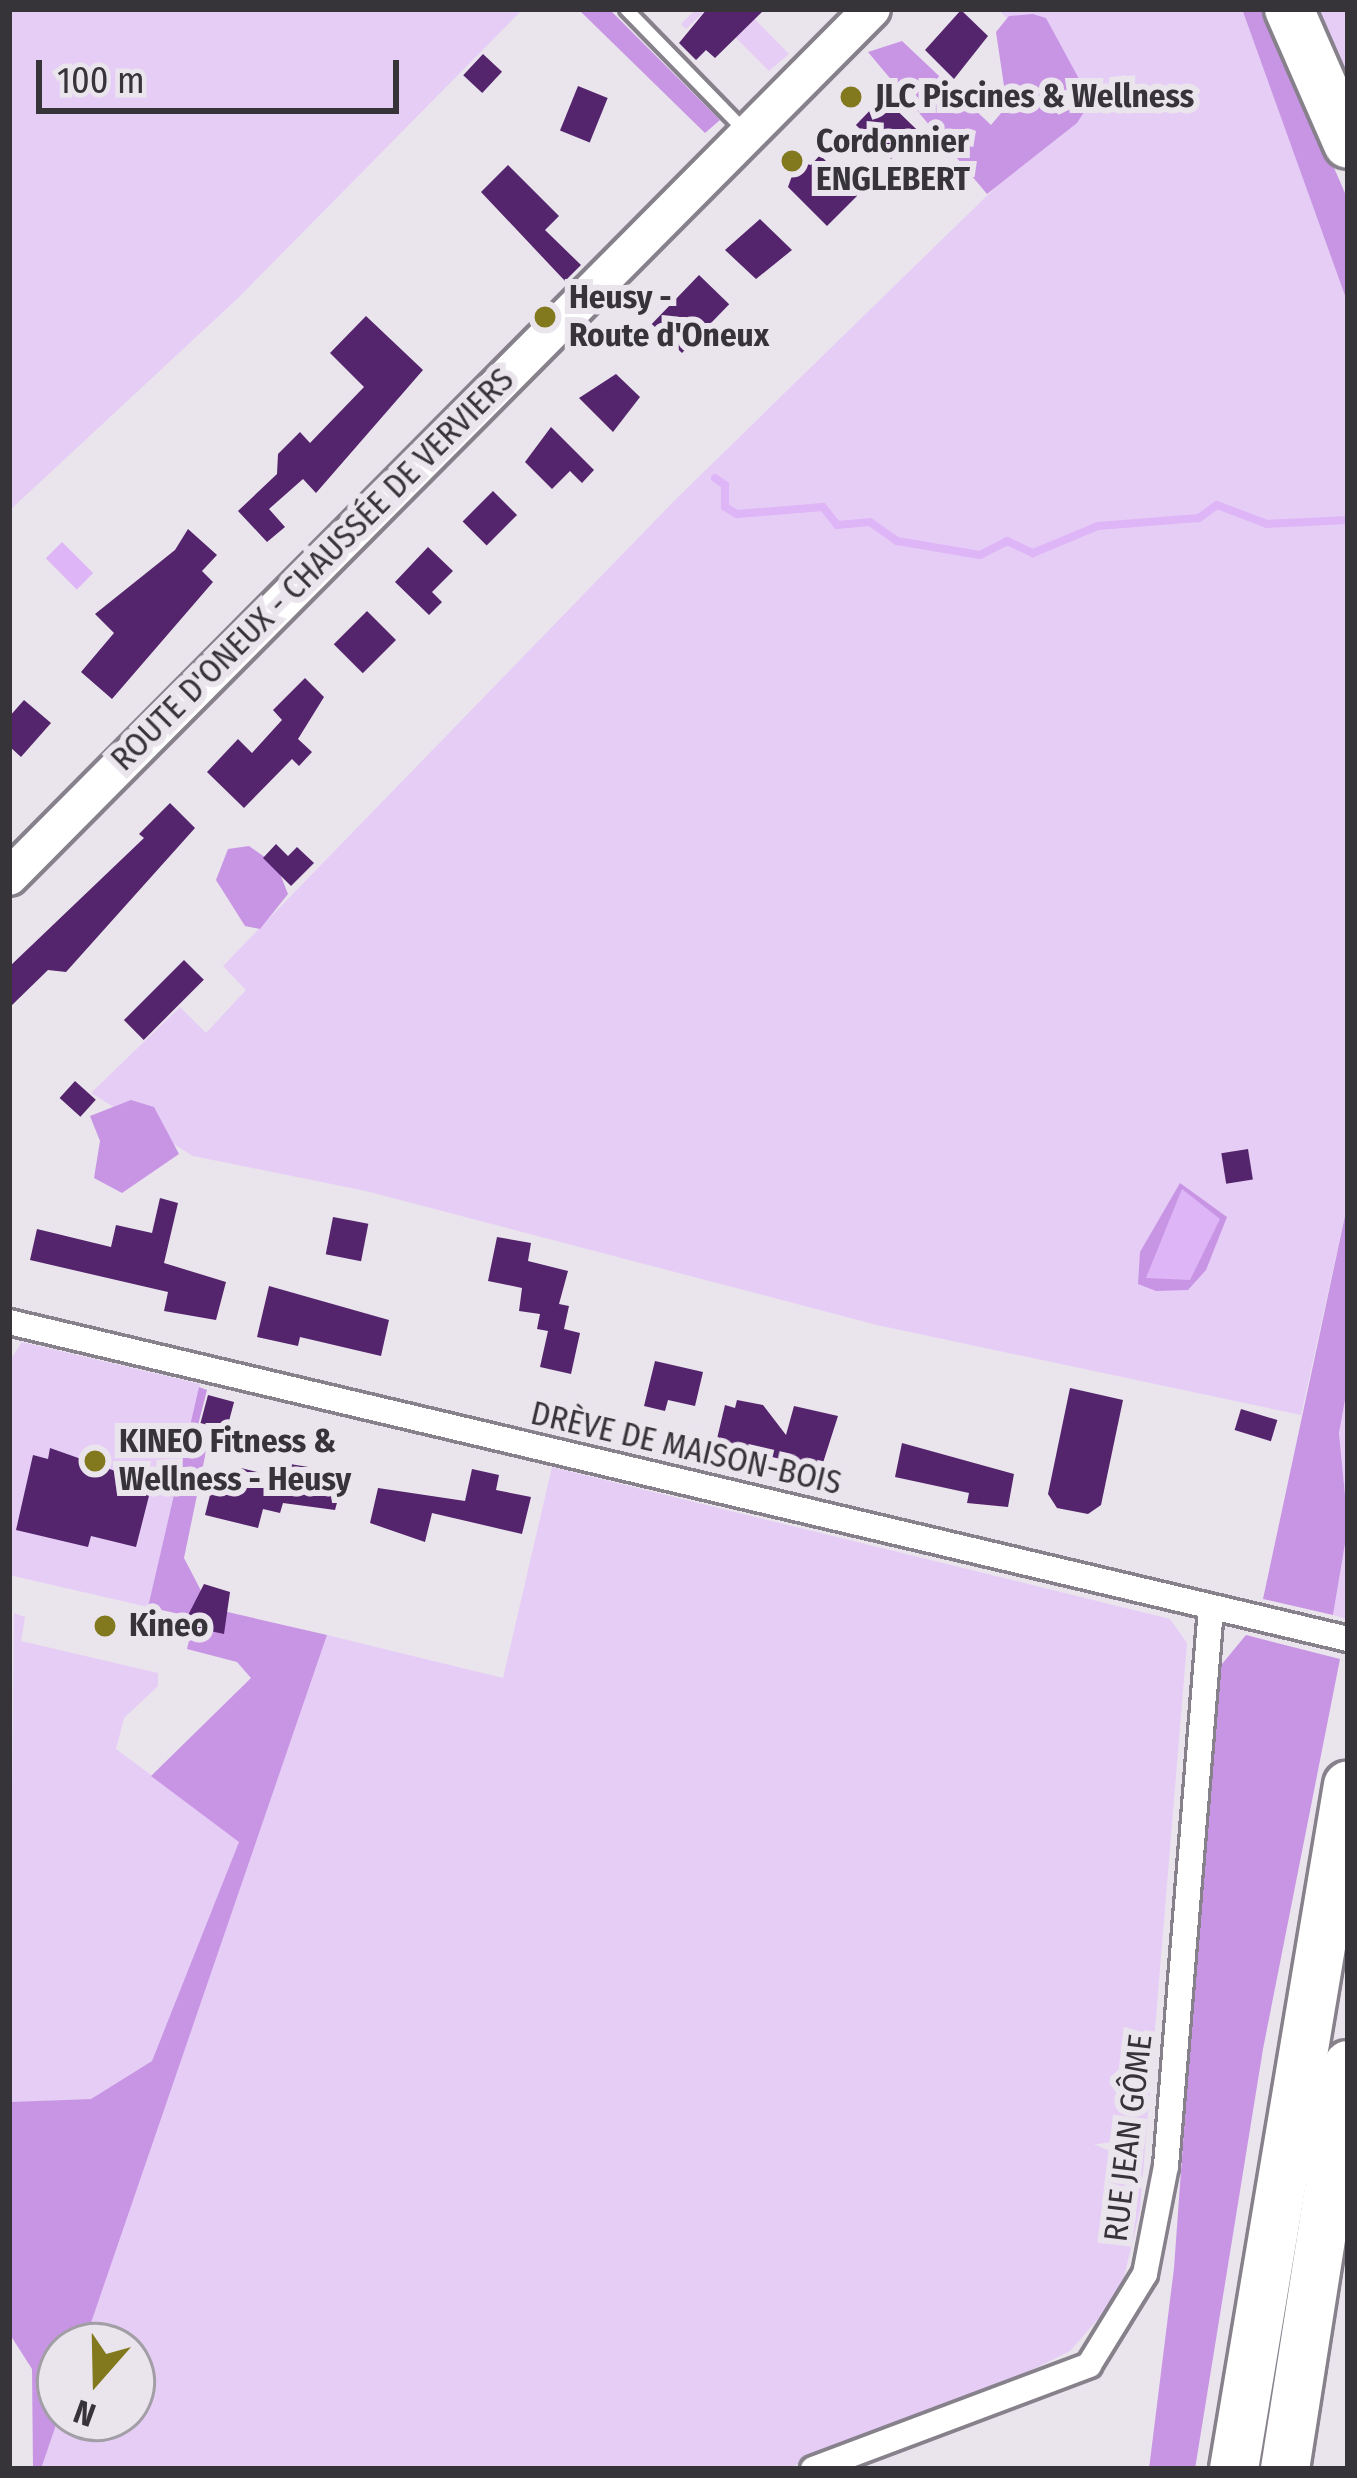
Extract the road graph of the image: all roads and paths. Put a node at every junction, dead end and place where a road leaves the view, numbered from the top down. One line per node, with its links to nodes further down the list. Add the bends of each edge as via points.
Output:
1 (626, 9): 4 (lane)
2 (872, 9): 4 (main road, ROUTE D'ONEUX - CHAUSSÉE DE VERVIERS)
3 (1289, 9): 5 (highway)
4 (748, 134): 6 (main road, ROUTE D'ONEUX - CHAUSSÉE DE VERVIERS)
5 (1348, 144)
6 (9, 877)
7 (9, 1322): 8 (street, DRÈVE DE MAISON-BOIS)
8 (1211, 1608): 9 (street, DRÈVE DE MAISON-BOIS); 13 (street, RUE JEAN GÔME, via 1166,2166 1145,2274 1089,2365)
9 (1348, 1639)
10 (1348, 1785): 14 (highway)
11 (1348, 2065): 15 (highway)
12 (1348, 2195): 15 (highway)
13 (813, 2469)
14 (1234, 2469)
15 (1287, 2469)

